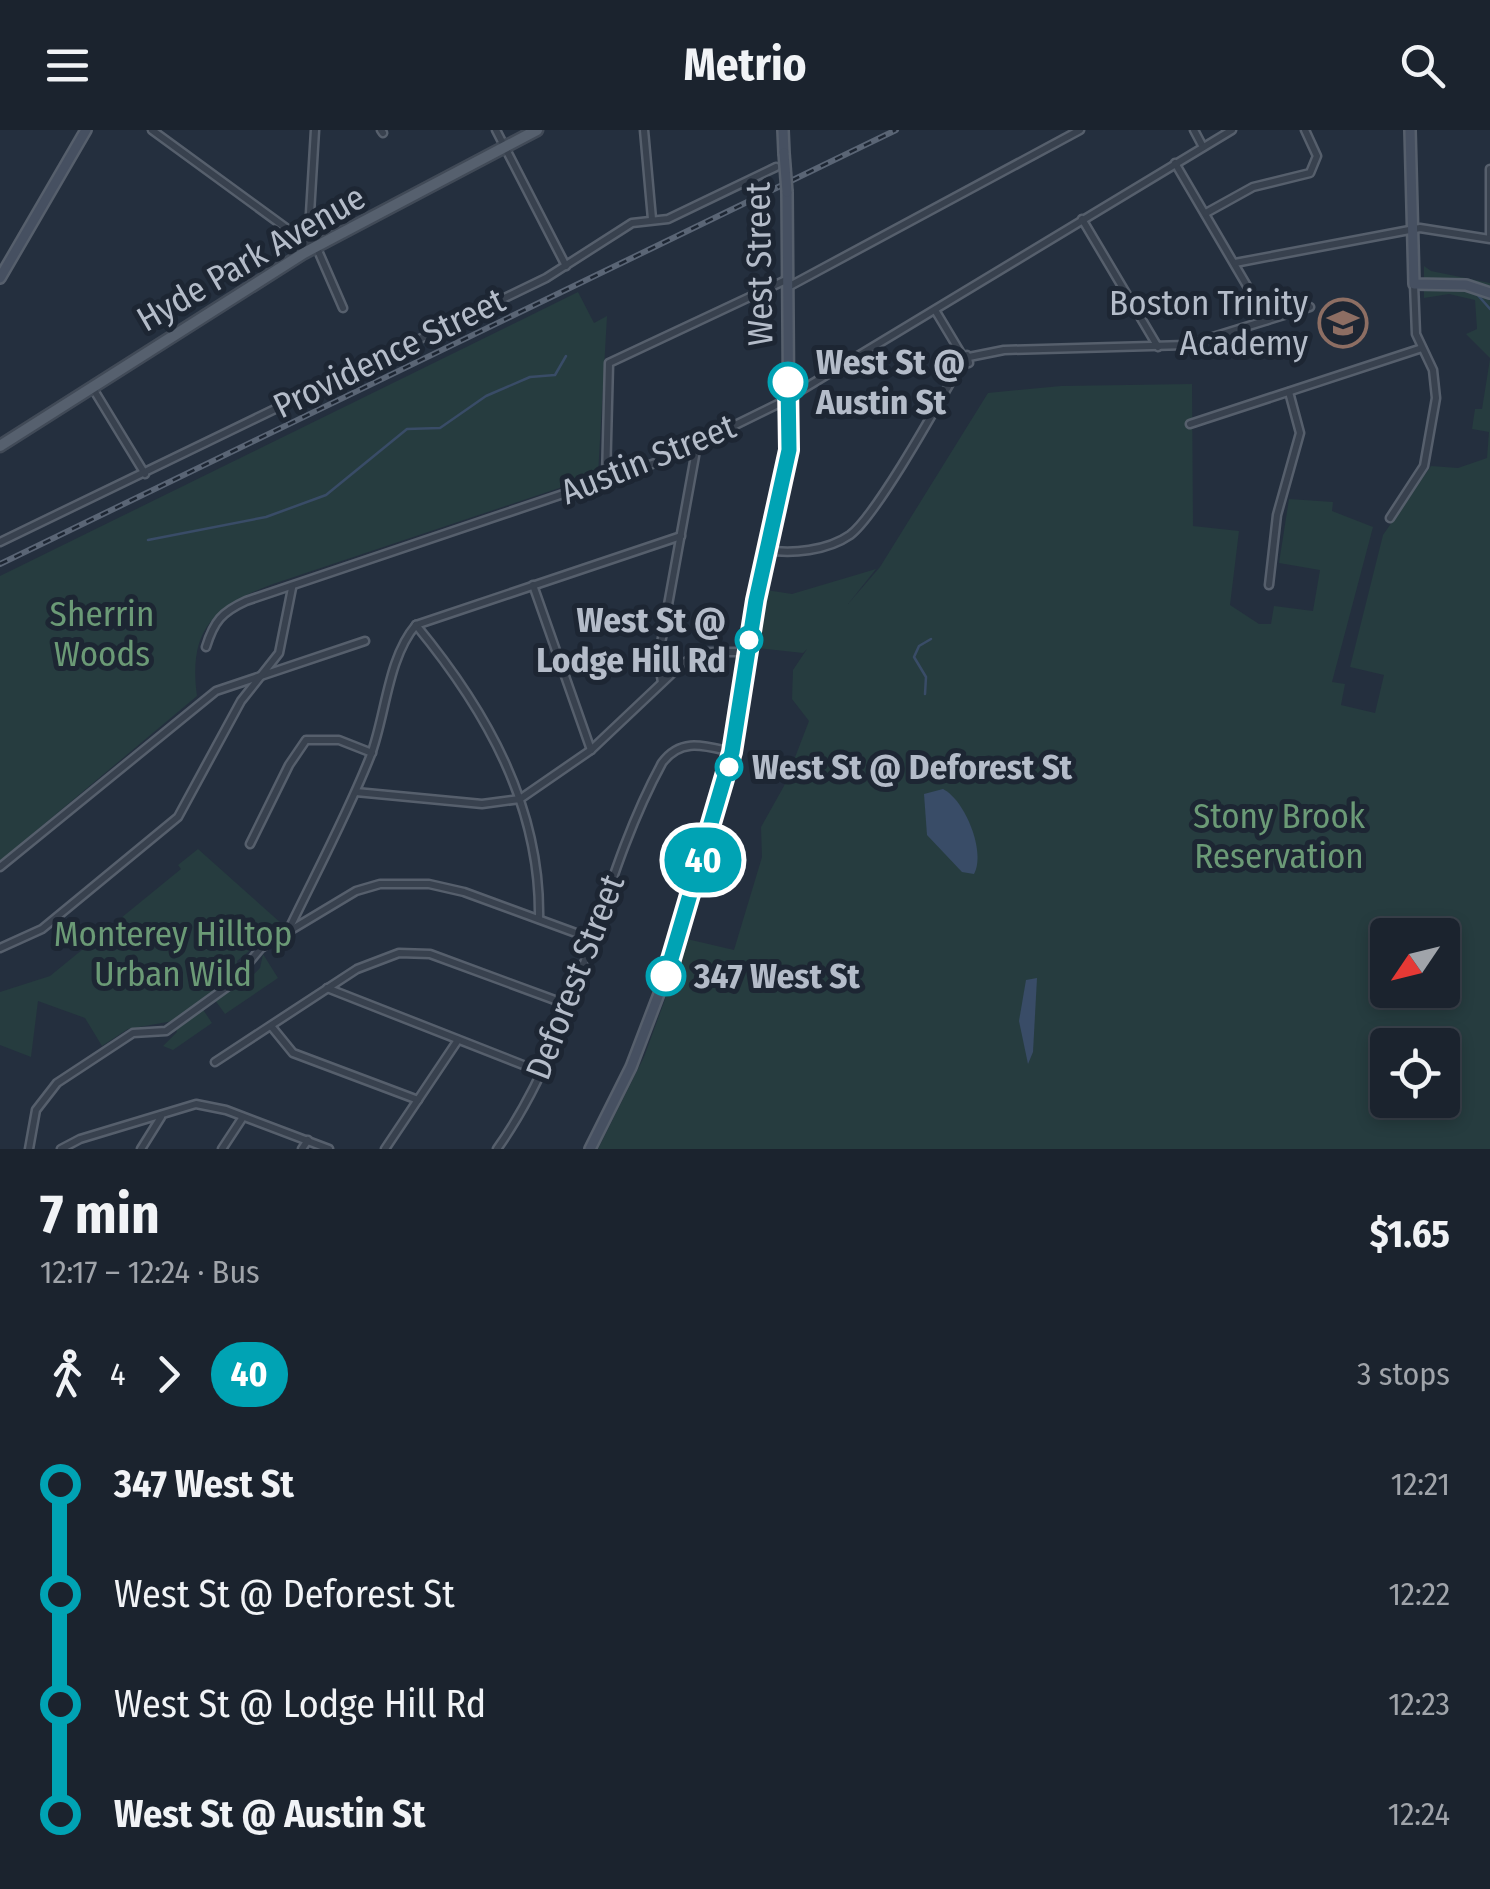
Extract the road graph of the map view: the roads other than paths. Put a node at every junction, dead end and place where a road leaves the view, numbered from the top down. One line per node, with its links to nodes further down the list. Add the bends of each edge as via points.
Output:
1 (86, 130): 28 (street)
2 (152, 130): 23 (street)
3 (315, 130): 21 (street)
4 (496, 130): 13 (street)
5 (537, 130): 13 (main road, Hyde Park Avenue)
6 (644, 130): 19 (street)
7 (783, 130): 29 (street, West Street, bridge)
8 (1080, 130): 29 (street)
9 (1194, 130): 14 (street)
10 (1232, 130): 14 (street, Austin Street)
11 (1305, 130): 18 (street, via 1317,156 1310,173 1253,187)
12 (1410, 130): 22 (street)
13 (506, 146): 25 (main road, Hyde Park Avenue); 27 (street)
14 (1203, 147): 15 (street, Austin Street)
15 (1175, 163): 18 (street); 20 (street, Austin Street)
16 (776, 166): 19 (street, Providence Street, via 668,219)
17 (1490, 169): 24 (street)
18 (1206, 213): 26 (street)
19 (652, 219): 27 (street, Providence Street, via 632,223)
20 (1082, 219): 34 (street, Austin Street); 36 (street)
21 (308, 224): 23 (street); 25 (street)
22 (1412, 229): 24 (street); 26 (street); 30 (street)
23 (293, 232): 25 (street)
24 (1490, 238)
25 (314, 248): 33 (street); 39 (main road, Hyde Park Avenue)
26 (1235, 264): 35 (street)
27 (566, 266): 45 (street, Providence Street)
28 (0, 278)
29 (788, 283): 41 (street, West Street); 46 (street, via 610,363)
30 (1414, 284): 31 (street); 37 (street)
31 (1490, 293)
32 (1310, 306): 35 (street)
33 (342, 308)
34 (934, 310): 38 (street); 41 (street, Austin Street)
35 (1266, 320): 36 (street)
36 (1158, 348): 38 (street, via 1004,350)
37 (1422, 348): 40 (street); 47 (street, via 1436,386 1428,454)
38 (964, 359): 50 (street, via 849,535 794,553)
39 (92, 387): 44 (main road, Hyde Park Avenue); 45 (street)
40 (1289, 392): 42 (street); 52 (street, via 1300,433 1276,515)
41 (788, 396): 43 (street, Austin Street); 50 (street, West Street, via 789,450)
42 (1190, 424)
43 (698, 444): 46 (street, Austin Street); 48 (street)
44 (0, 446)
45 (144, 474): 49 (street, Providence Street)
46 (606, 480): 53 (street, Austin Street)
47 (1390, 518)
48 (680, 536): 51 (street); 59 (street, via 658,660)
49 (0, 542)
50 (766, 550): 57 (street, West Street)
51 (533, 585): 54 (street); 60 (street)
52 (1268, 585)
53 (292, 588): 56 (street, Austin Street, via 223,612); 58 (street, via 285,639)
54 (416, 625): 61 (street, via 404,640); 64 (street, via 490,726)
55 (365, 642): 58 (street)
56 (206, 647)
57 (747, 652): 59 (street, via 707,652); 62 (street, West Street)
58 (262, 674): 66 (street, via 212,693); 70 (street, via 236,708 178,816 42,929)
59 (662, 682): 60 (street)
60 (591, 750): 64 (street)
61 (372, 752): 63 (street); 65 (street, via 339,740 306,740)
62 (732, 752): 69 (street, Deforest Street, via 691,744 662,762 631,824); 81 (street, West Street, via 662,986)
63 (356, 792): 64 (street, via 482,804); 68 (street)
64 (520, 799): 67 (street)
65 (250, 844)
66 (0, 866)
67 (539, 919): 68 (street, via 464,892 409,883 356,891); 69 (street)
68 (288, 930): 82 (street, via 258,950 232,984 166,1031 133,1033 53,1086 36,1110)
69 (596, 940): 72 (street, Deforest Street)
70 (0, 948)
71 (328, 988): 72 (street, via 382,956 414,952); 73 (street); 74 (street)
72 (571, 1006): 76 (street, Deforest Street)
73 (271, 1026): 75 (street); 77 (street, via 294,1053)
74 (458, 1040): 76 (street); 77 (street)
75 (215, 1062)
76 (542, 1072): 89 (street, Deforest Street)
77 (418, 1100): 88 (street)
78 (161, 1116): 79 (street, via 196,1104); 83 (street); 84 (street)
79 (243, 1117): 80 (street); 85 (street)
80 (308, 1140): 86 (street); 87 (street)
81 (590, 1148)
82 (29, 1149)
83 (61, 1149)
84 (141, 1149)
85 (222, 1149)
86 (302, 1149)
87 (330, 1149)
88 (385, 1149)
89 (497, 1149)

